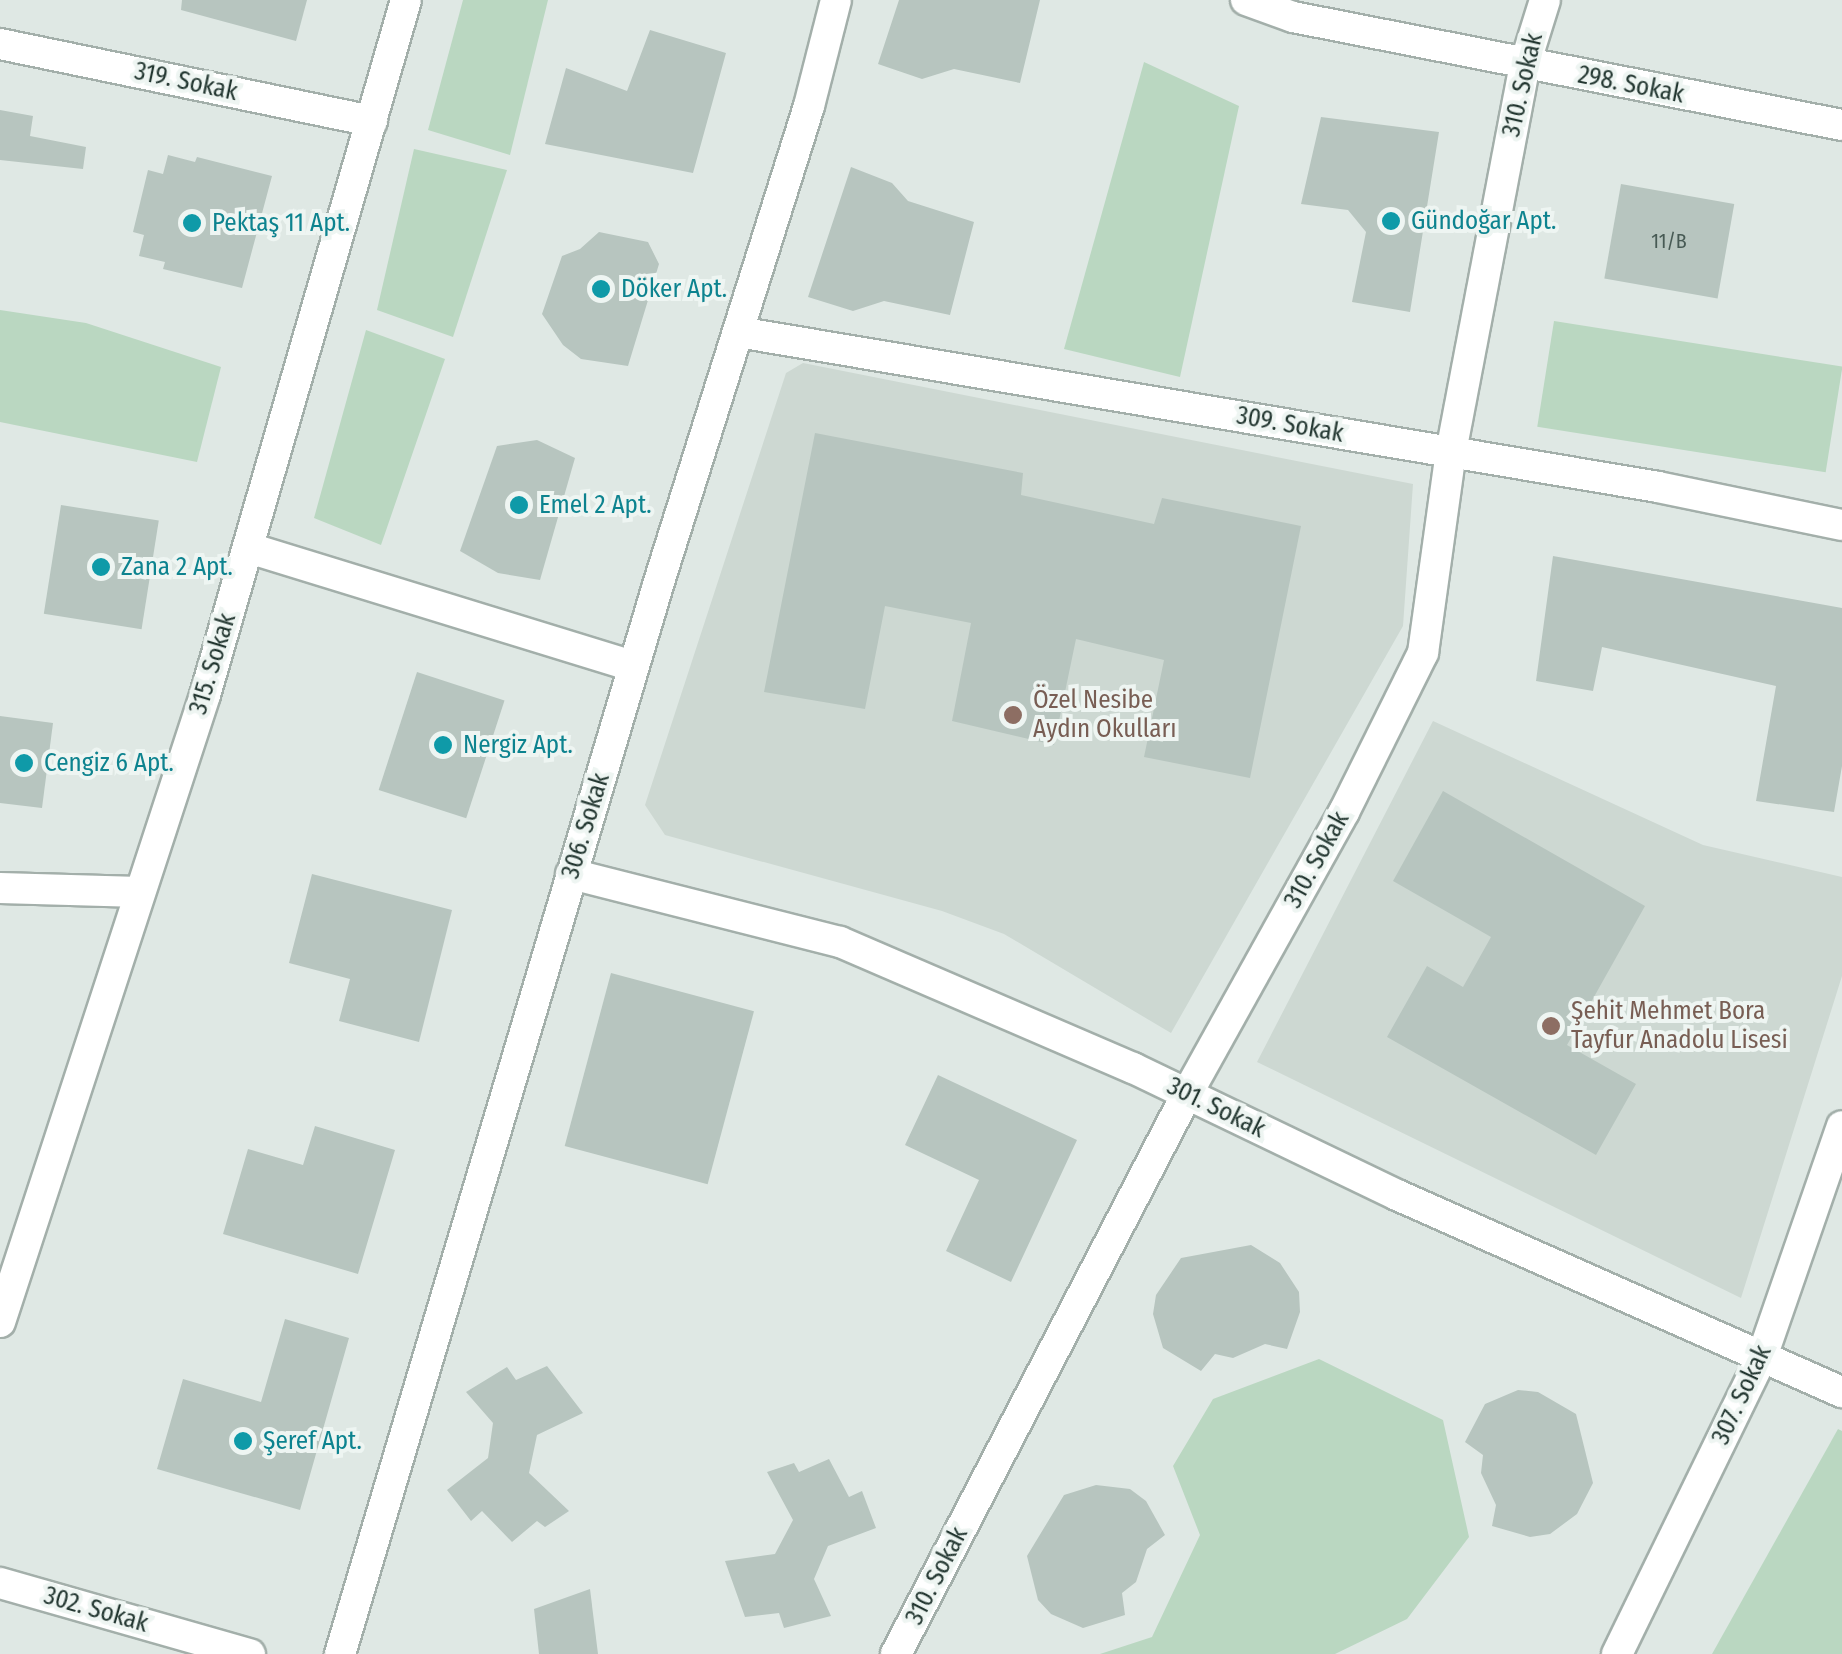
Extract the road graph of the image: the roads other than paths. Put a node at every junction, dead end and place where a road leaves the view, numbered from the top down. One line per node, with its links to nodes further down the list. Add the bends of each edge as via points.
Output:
1 (406, 0): 7 (street, 315. Sokak)
2 (836, 0): 9 (street, 306. Sokak)
3 (1246, 0): 6 (street, 298. Sokak, via 1293,18)
4 (1545, 0): 6 (street, 310. Sokak)
5 (0, 44): 7 (street, 319. Sokak)
6 (1525, 64): 8 (street, 298. Sokak); 10 (street, 310. Sokak)
7 (372, 121): 12 (street, 315. Sokak)
8 (1842, 125)
9 (738, 332): 10 (street, 309. Sokak); 13 (street, 306. Sokak)
10 (1451, 452): 11 (street, 309. Sokak); 17 (street, 310. Sokak, via 1423,653 1344,812)
11 (1842, 525)
12 (248, 548): 13 (street); 16 (street, 315. Sokak)
13 (633, 666): 14 (street, 306. Sokak)
14 (572, 874): 17 (street, 301. Sokak, via 840,942); 24 (street, 306. Sokak)
15 (0, 888): 16 (street)
16 (140, 892): 19 (street, 315. Sokak)
17 (1187, 1094): 20 (street, 301. Sokak); 25 (street, 310. Sokak)
18 (1842, 1126): 20 (street, 307. Sokak)
19 (0, 1322)
20 (1764, 1354): 21 (street, 301. Sokak); 26 (street, 307. Sokak)
21 (1842, 1392)
22 (0, 1583): 23 (street, 302. Sokak)
23 (250, 1654)
24 (340, 1654)
25 (896, 1654)
26 (1617, 1654)

